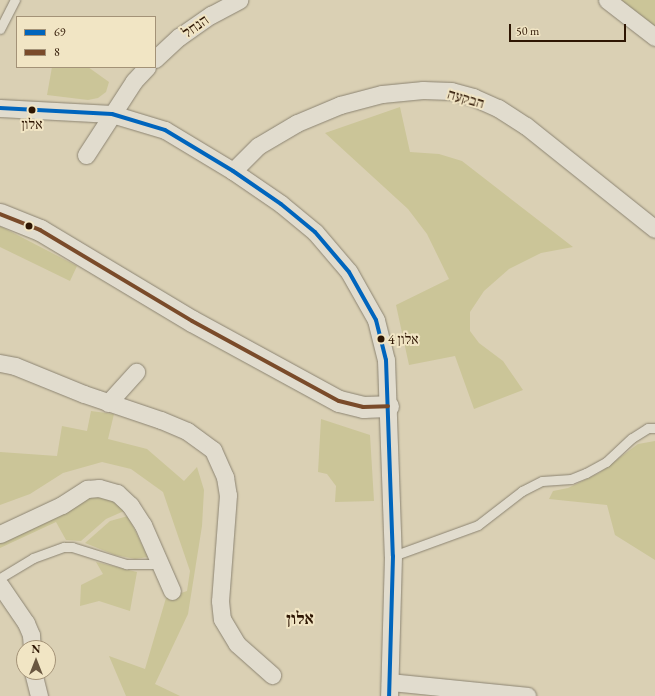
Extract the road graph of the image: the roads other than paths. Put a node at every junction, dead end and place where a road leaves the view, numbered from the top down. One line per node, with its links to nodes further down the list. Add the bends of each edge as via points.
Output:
1 (15, 0): 4 (lane)
2 (240, 0): 6 (street, הנחל, via 205,19)
3 (607, 0): 5 (street)
4 (0, 29)
5 (655, 37)
6 (156, 58)
7 (146, 68): 9 (street)
8 (0, 108): 9 (street)
9 (112, 114): 10 (street); 11 (street, via 165,130)
10 (86, 155)
11 (233, 171): 13 (street, הבקעה, via 258,146 297,123 340,105 382,94 423,90 451,91 492,106 526,126); 17 (street, via 315,232 335,253 360,288 376,320 383,344)
12 (0, 214): 17 (street, via 40,230 192,321 338,401 363,407)
13 (655, 230)
14 (0, 363): 16 (street, via 15,366)
15 (136, 372): 16 (street)
16 (108, 403): 26 (street, via 187,430 214,450 226,477 228,495 220,601 222,619 237,644)
17 (388, 406): 20 (street)
18 (655, 428): 20 (lane, via 648,428 632,438 606,462 586,474 571,480 542,481 522,491 478,525)
19 (0, 534): 21 (street, via 62,505 87,489 99,488 117,493 130,505 143,525)
20 (393, 556): 28 (street)
21 (160, 564): 22 (lane, via 126,564 72,547 64,547 33,558); 24 (street)
22 (0, 578)
23 (0, 585): 25 (street, via 26,622)
24 (172, 591)
25 (30, 640)
26 (272, 675)
27 (35, 680): 29 (street)
28 (389, 689): 30 (street)
29 (39, 696)
30 (526, 696)

